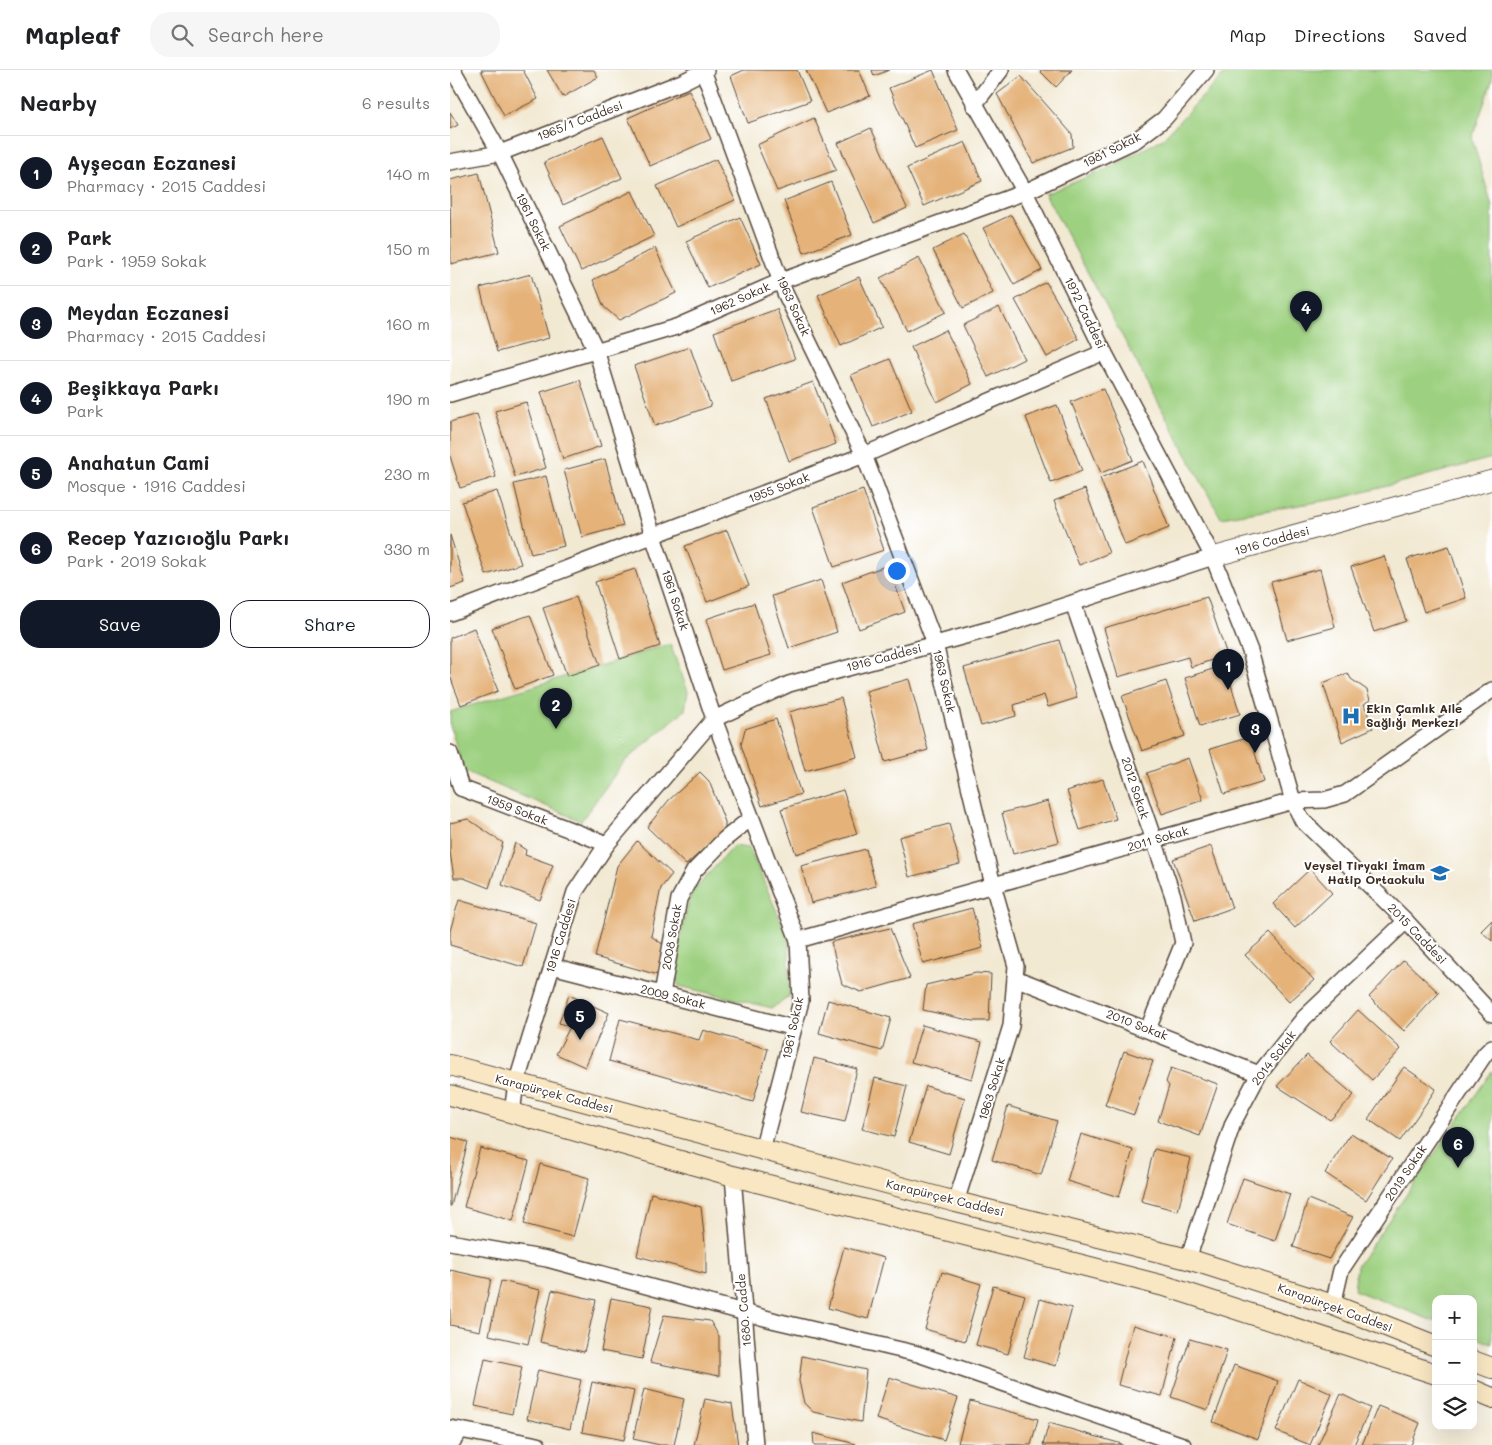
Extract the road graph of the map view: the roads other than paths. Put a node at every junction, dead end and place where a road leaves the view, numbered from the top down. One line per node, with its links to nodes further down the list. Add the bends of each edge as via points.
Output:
1 (453, 70): 7 (street, 1961 Sokak)
2 (705, 70): 7 (street, 1965/1 Caddesi); 10 (street, 1963 Sokak)
3 (956, 70): 6 (street, 1972 Caddesi)
4 (1001, 70): 6 (street)
5 (1206, 70): 9 (street, 1981 Sokak, via 1164,119 1136,140)
6 (974, 104): 9 (street, 1972 Caddesi)
7 (500, 153): 8 (street, 1965/1 Caddesi); 11 (street, 1961 Sokak)
8 (450, 162)
9 (1025, 192): 10 (street, 1962 Sokak); 12 (street, 1972 Caddesi)
10 (782, 281): 11 (street, 1962 Sokak, via 676,327); 14 (street, 1963 Sokak)
11 (596, 350): 13 (street, 1962 Sokak); 16 (street, 1961 Sokak)
12 (1104, 352): 14 (street, 1955 Sokak); 17 (street, 1972 Caddesi)
13 (450, 394)
14 (864, 456): 16 (street, 1955 Sokak); 20 (street, 1963 Sokak)
15 (1492, 480): 17 (street, 1916 Caddesi)
16 (653, 536): 19 (street, 1955 Sokak); 22 (street, 1961 Sokak)
17 (1213, 557): 18 (street, 1916 Caddesi); 25 (street, 2015 Caddesi, via 1250,651)
18 (1073, 603): 20 (street, 1916 Caddesi); 27 (street, 2012 Sokak)
19 (450, 613)
20 (935, 644): 22 (street, 1916 Caddesi, via 789,684); 29 (street, 1963 Sokak)
21 (1492, 690): 25 (street, 2011 Sokak, via 1345,794 1324,800)
22 (714, 719): 26 (street, 1961 Sokak); 28 (street, 1916 Caddesi)
23 (450, 753): 24 (street, 1959 Sokak)
24 (456, 790): 28 (street, 1959 Sokak)
25 (1293, 801): 27 (street, 2011 Sokak); 30 (street, 2015 Caddesi, via 1302,820)
26 (751, 818): 31 (street, 1961 Sokak); 34 (street, 2008 Sokak, via 694,871 679,898)
27 (1153, 840): 29 (street, 2011 Sokak); 37 (street, 2012 Sokak, via 1173,896 1183,943)
28 (607, 844): 32 (street, 1916 Caddesi, via 575,892)
29 (993, 885): 31 (street, 2011 Sokak); 33 (street, 1963 Sokak, via 1016,966)
30 (1406, 921): 35 (street, 2015 Caddesi); 40 (street, 2014 Sokak, via 1304,1018)
31 (798, 940): 36 (street, 1961 Sokak, via 801,1001)
32 (552, 966): 34 (street, 2009 Sokak); 41 (street, 1916 Caddesi)
33 (1015, 978): 37 (street, 2010 Sokak); 46 (street, 1963 Sokak, via 1011,1026)
34 (662, 994): 36 (street, 2009 Sokak)
35 (1492, 1014)
36 (794, 1028): 44 (street, 1961 Sokak)
37 (1148, 1029): 40 (street, 2010 Sokak)
38 (1492, 1047): 49 (street, 2019 Sokak, via 1341,1270)
39 (450, 1065): 41 (main road, Karapürçek Caddesi)
40 (1258, 1074): 48 (street, 2014 Sokak, via 1233,1123)
41 (516, 1084): 43 (street, 1916 Caddesi); 44 (main road, Karapürçek Caddesi)
42 (450, 1095): 43 (main road)
43 (512, 1112): 45 (main road)
44 (762, 1150): 46 (main road, Karapürçek Caddesi)
45 (733, 1176): 50 (street, 1680. Cadde); 54 (main road, via 1168,1287)
46 (956, 1202): 48 (main road, Karapürçek Caddesi)
47 (450, 1242): 50 (street, via 548,1259)
48 (1188, 1259): 49 (main road, Karapürçek Caddesi)
49 (1333, 1305): 51 (main road, Karapürçek Caddesi)
50 (745, 1312): 60 (street, 1680. Cadde); 61 (street, via 918,1354)
51 (1432, 1344)
52 (1477, 1362): 53 (main road)
53 (1492, 1368)
54 (1432, 1373)
55 (1477, 1392): 56 (main road)
56 (1492, 1398)
57 (455, 1429): 58 (street); 59 (street)
58 (450, 1445)
59 (538, 1445)
60 (755, 1445)
61 (1183, 1445)

